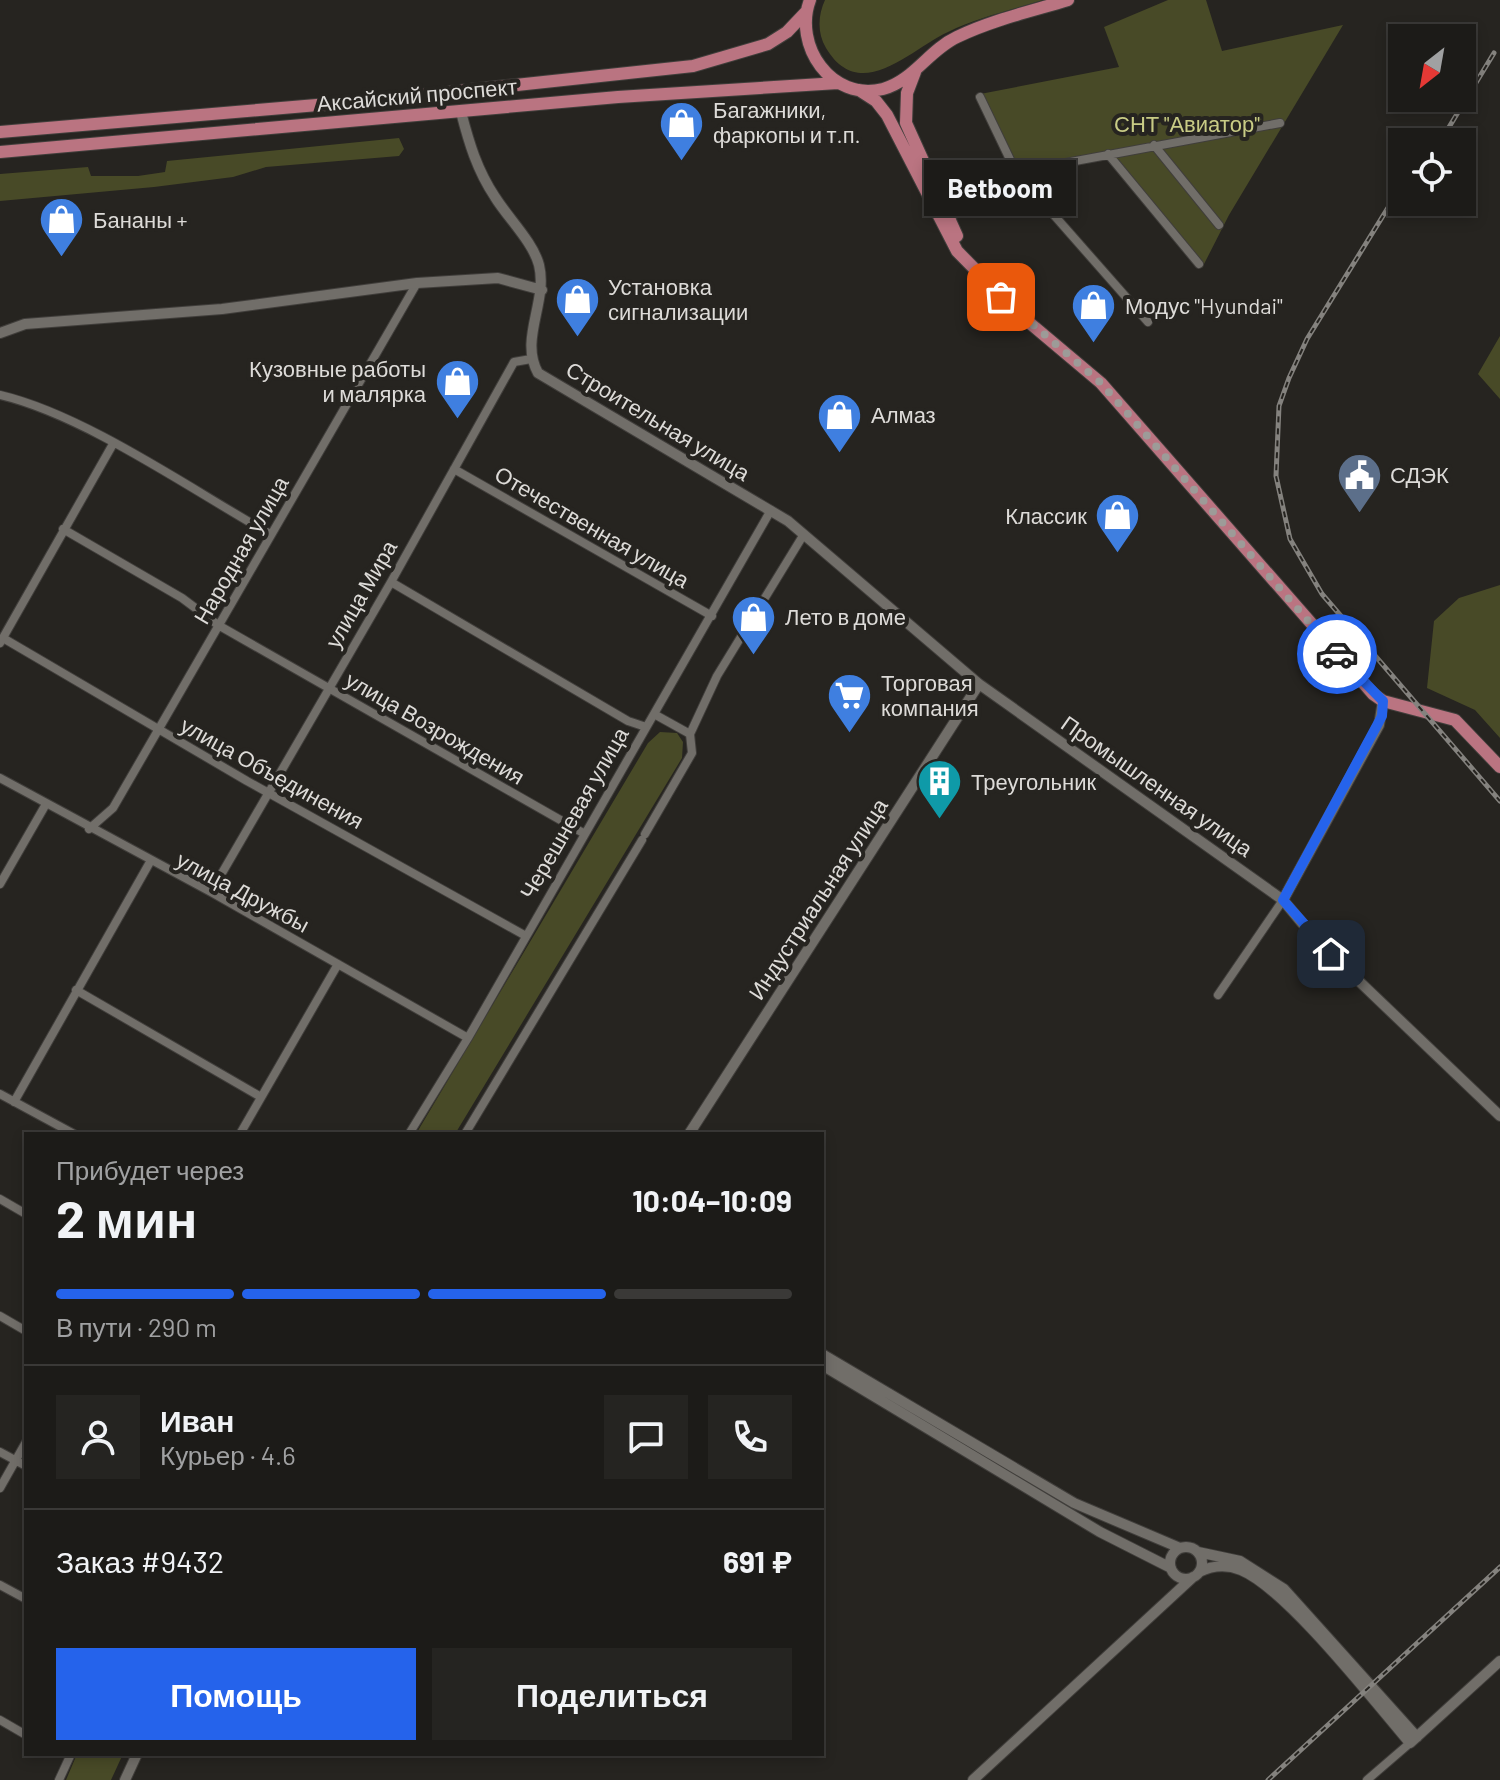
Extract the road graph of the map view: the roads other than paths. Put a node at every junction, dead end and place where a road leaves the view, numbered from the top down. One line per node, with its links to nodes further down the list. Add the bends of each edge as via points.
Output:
1 (1068, 0): 3 (main road, via 958,36)
2 (808, 6): 4 (main road, via 805,35 814,61); 9 (main road, Аксайский проспект, via 787,32 768,44 693,66)
3 (916, 69): 5 (main road, via 897,84); 14 (main road, via 904,117)
4 (838, 83): 5 (main road); 7 (main road, Аксайский проспект)
5 (859, 90): 17 (main road, via 887,115 942,225)
6 (980, 97): 13 (street)
7 (461, 112): 11 (main road, Аксайский проспект); 19 (street, via 473,159 538,261)
8 (1280, 123): 10 (street)
9 (0, 132)
10 (1154, 145): 12 (street); 15 (street)
11 (0, 152)
12 (1108, 154): 13 (street); 16 (street)
13 (1016, 172): 14 (street, via 979,193); 20 (street)
14 (949, 219): 17 (main road)
15 (1219, 225)
16 (1199, 264)
17 (980, 278): 36 (main road, via 1101,383)
18 (417, 283): 19 (street, via 498,278); 21 (street, via 222,309 25,324); 28 (street, Народная улица)
19 (542, 290): 22 (street)
20 (1148, 322)
21 (0, 333)
22 (531, 359): 25 (street, улица Мира, via 514,362); 26 (street, Строительная улица, via 538,373)
23 (1, 397): 24 (street, via 28,402)
24 (113, 444): 27 (street); 28 (street)
25 (454, 469): 30 (street, улица Мира); 31 (street, Отечественная улица)
26 (771, 510): 29 (street, Промышленная улица); 31 (street, Черешневая улица)
27 (63, 529): 32 (street, улица Возрождения); 33 (street)
28 (270, 534): 32 (street, Народная улица)
29 (804, 534): 34 (street, Промышленная улица); 40 (street, via 731,652)
30 (391, 582): 35 (street, улица Мира); 38 (street)
31 (712, 616): 37 (street, Черешневая улица)
32 (218, 625): 35 (street, улица Возрождения); 39 (street, Народная улица)
33 (2, 640): 39 (street, улица Объединения)
34 (979, 684): 50 (street, Промышленная улица); 64 (street, Индустриальная улица)
35 (330, 689): 43 (street, улица Мира); 46 (street, улица Возрождения)
36 (1383, 701): 41 (main road, via 1455,720); 50 (street, via 1379,725)
37 (654, 714): 38 (street, Черешневая улица); 40 (street)
38 (646, 727): 46 (street, Черешневая улица)
39 (158, 729): 43 (street, улица Объединения); 45 (street, Народная улица, via 113,808)
40 (690, 734): 63 (street, via 692,753)
41 (1500, 767)
42 (0, 778): 44 (street, улица Дружбы)
43 (270, 792): 49 (street, улица Мира); 51 (street, улица Объединения)
44 (46, 804): 45 (street, улица Дружбы); 48 (street)
45 (89, 829): 47 (street, улица Дружбы)
46 (585, 834): 51 (street, Черешневая улица)
47 (150, 862): 49 (street, улица Дружбы); 53 (street)
48 (0, 884)
49 (211, 892): 52 (street, улица Дружбы)
50 (1283, 900): 54 (street); 59 (street, Промышленная улица, via 1317,941)
51 (526, 936): 55 (street, Черешневая улица)
52 (338, 964): 55 (street, улица Дружбы); 57 (street)
53 (76, 990): 57 (street); 58 (street)
54 (1218, 995)
55 (468, 1038): 62 (street, Черешневая улица)
56 (0, 1094): 58 (street)
57 (261, 1097): 61 (street)
58 (14, 1102): 60 (street)
59 (1500, 1116)
60 (70, 1132)
61 (241, 1132)
62 (410, 1132)
63 (466, 1132)
64 (690, 1132)
65 (0, 1199): 66 (street)
66 (24, 1213)
67 (0, 1316): 68 (street)
68 (24, 1330)
69 (831, 1366): 72 (street)
70 (24, 1445): 73 (street)
71 (0, 1452): 73 (street)
72 (986, 1458): 76 (street); 78 (street, via 1100,1532)
73 (15, 1460): 74 (street); 75 (street)
74 (24, 1465)
75 (0, 1488)
76 (1180, 1548): 77 (street); 78 (street, via 1172,1556)
77 (1198, 1552): 79 (street, via 1202,1558); 81 (street, via 1240,1561)
78 (1173, 1570): 79 (street, via 1184,1578); 83 (street, via 1172,1592)
79 (1196, 1574): 81 (street, via 1212,1565 1238,1568); 83 (street)
80 (0, 1585): 82 (street)
81 (1281, 1592): 87 (street)
82 (24, 1598)
83 (1160, 1609): 92 (street)
84 (1500, 1661): 87 (street)
85 (0, 1720): 86 (street)
86 (24, 1734)
87 (1414, 1740): 93 (street)
88 (66, 1756): 90 (street)
89 (136, 1756): 91 (street)
90 (59, 1780)
91 (125, 1780)
92 (973, 1780)
93 (1367, 1780)

